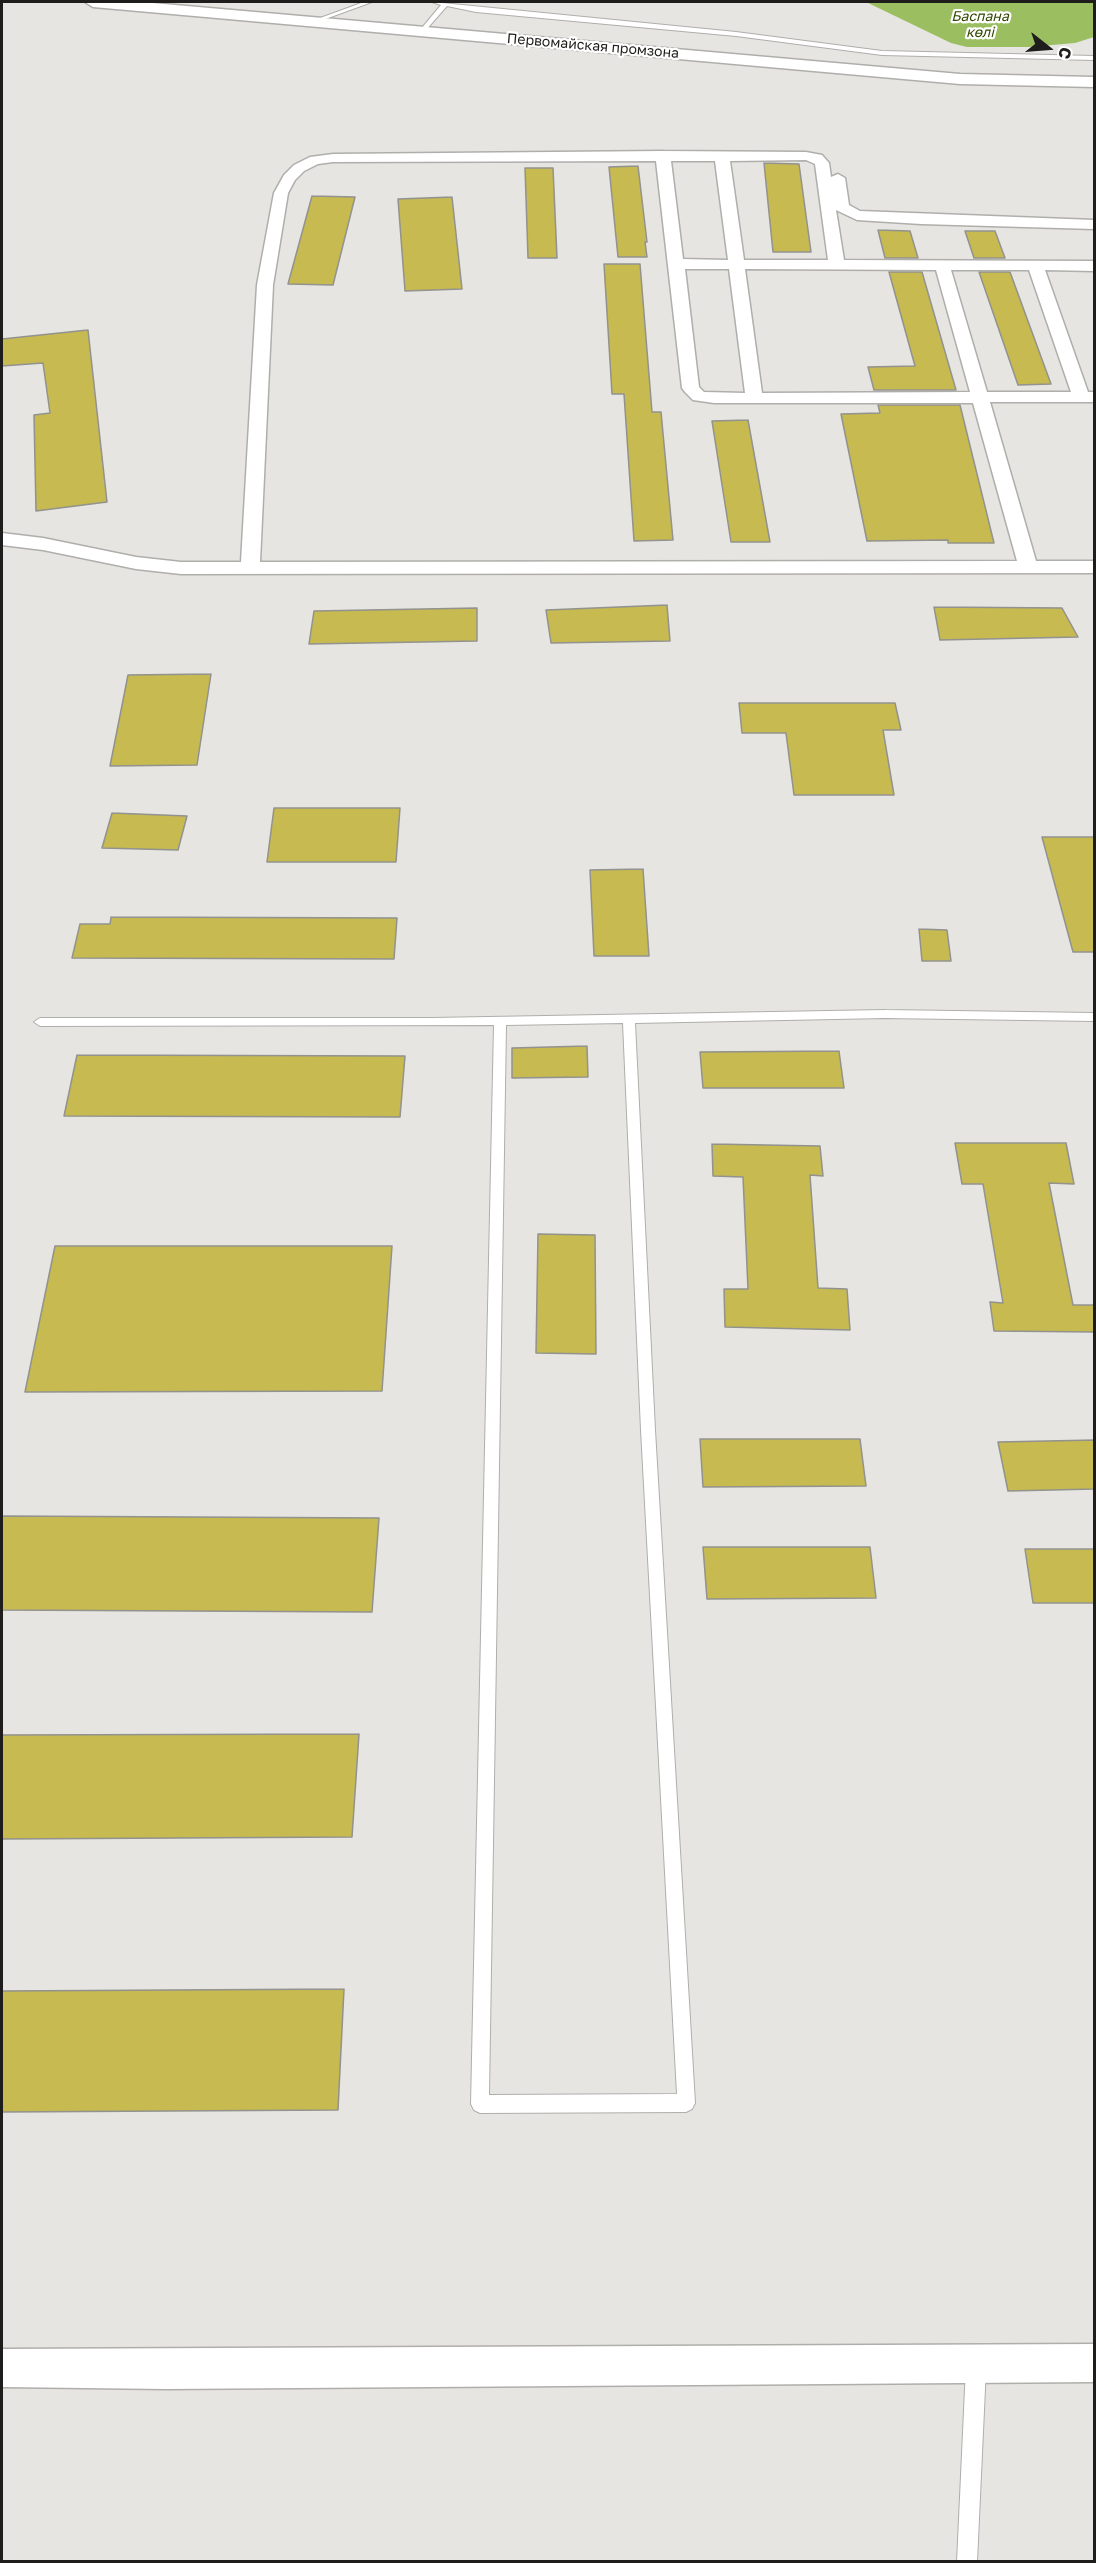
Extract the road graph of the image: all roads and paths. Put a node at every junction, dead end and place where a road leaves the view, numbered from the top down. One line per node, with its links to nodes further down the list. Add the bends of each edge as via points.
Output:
1 (93, 2): 5 (main road, Первомайская промзона)
2 (369, 2): 5 (lane)
3 (435, 2): 4 (lane)
4 (445, 5): 6 (lane); 7 (lane, via 882,52)
5 (315, 21): 6 (main road, Первомайская промзона)
6 (423, 30): 8 (main road, Первомайская промзона, via 960,79)
7 (1095, 58)
8 (1095, 82)
9 (663, 155): 10 (street); 13 (street); 25 (street, via 333,158 315,160 299,168 281,193 265,285)
10 (722, 155): 14 (street); 15 (street, via 806,156 822,162)
11 (838, 177): 12 (street, via 842,207 857,215)
12 (1095, 224)
13 (677, 264): 14 (street); 20 (street, via 692,388 699,396)
14 (736, 264): 15 (street); 20 (street)
15 (837, 265): 16 (street)
16 (942, 265): 17 (street); 21 (street)
17 (1035, 265): 18 (street); 19 (street)
18 (1095, 266)
19 (1088, 397): 21 (street)
20 (754, 398): 21 (street)
21 (980, 398): 23 (street)
22 (2, 539): 25 (street, via 136,563 181,568)
23 (1028, 567): 24 (street); 25 (street)
24 (1095, 567)
25 (250, 568)
26 (1095, 1017): 27 (lane, via 885,1014)
27 (629, 1019): 28 (lane); 28 (lane, via 686,2103 480,2104)
28 (500, 1021): 29 (lane)
29 (40, 1022)
30 (1095, 2363): 31 (street)
31 (976, 2365): 32 (street); 33 (lane)
32 (2, 2368)
33 (967, 2562)

